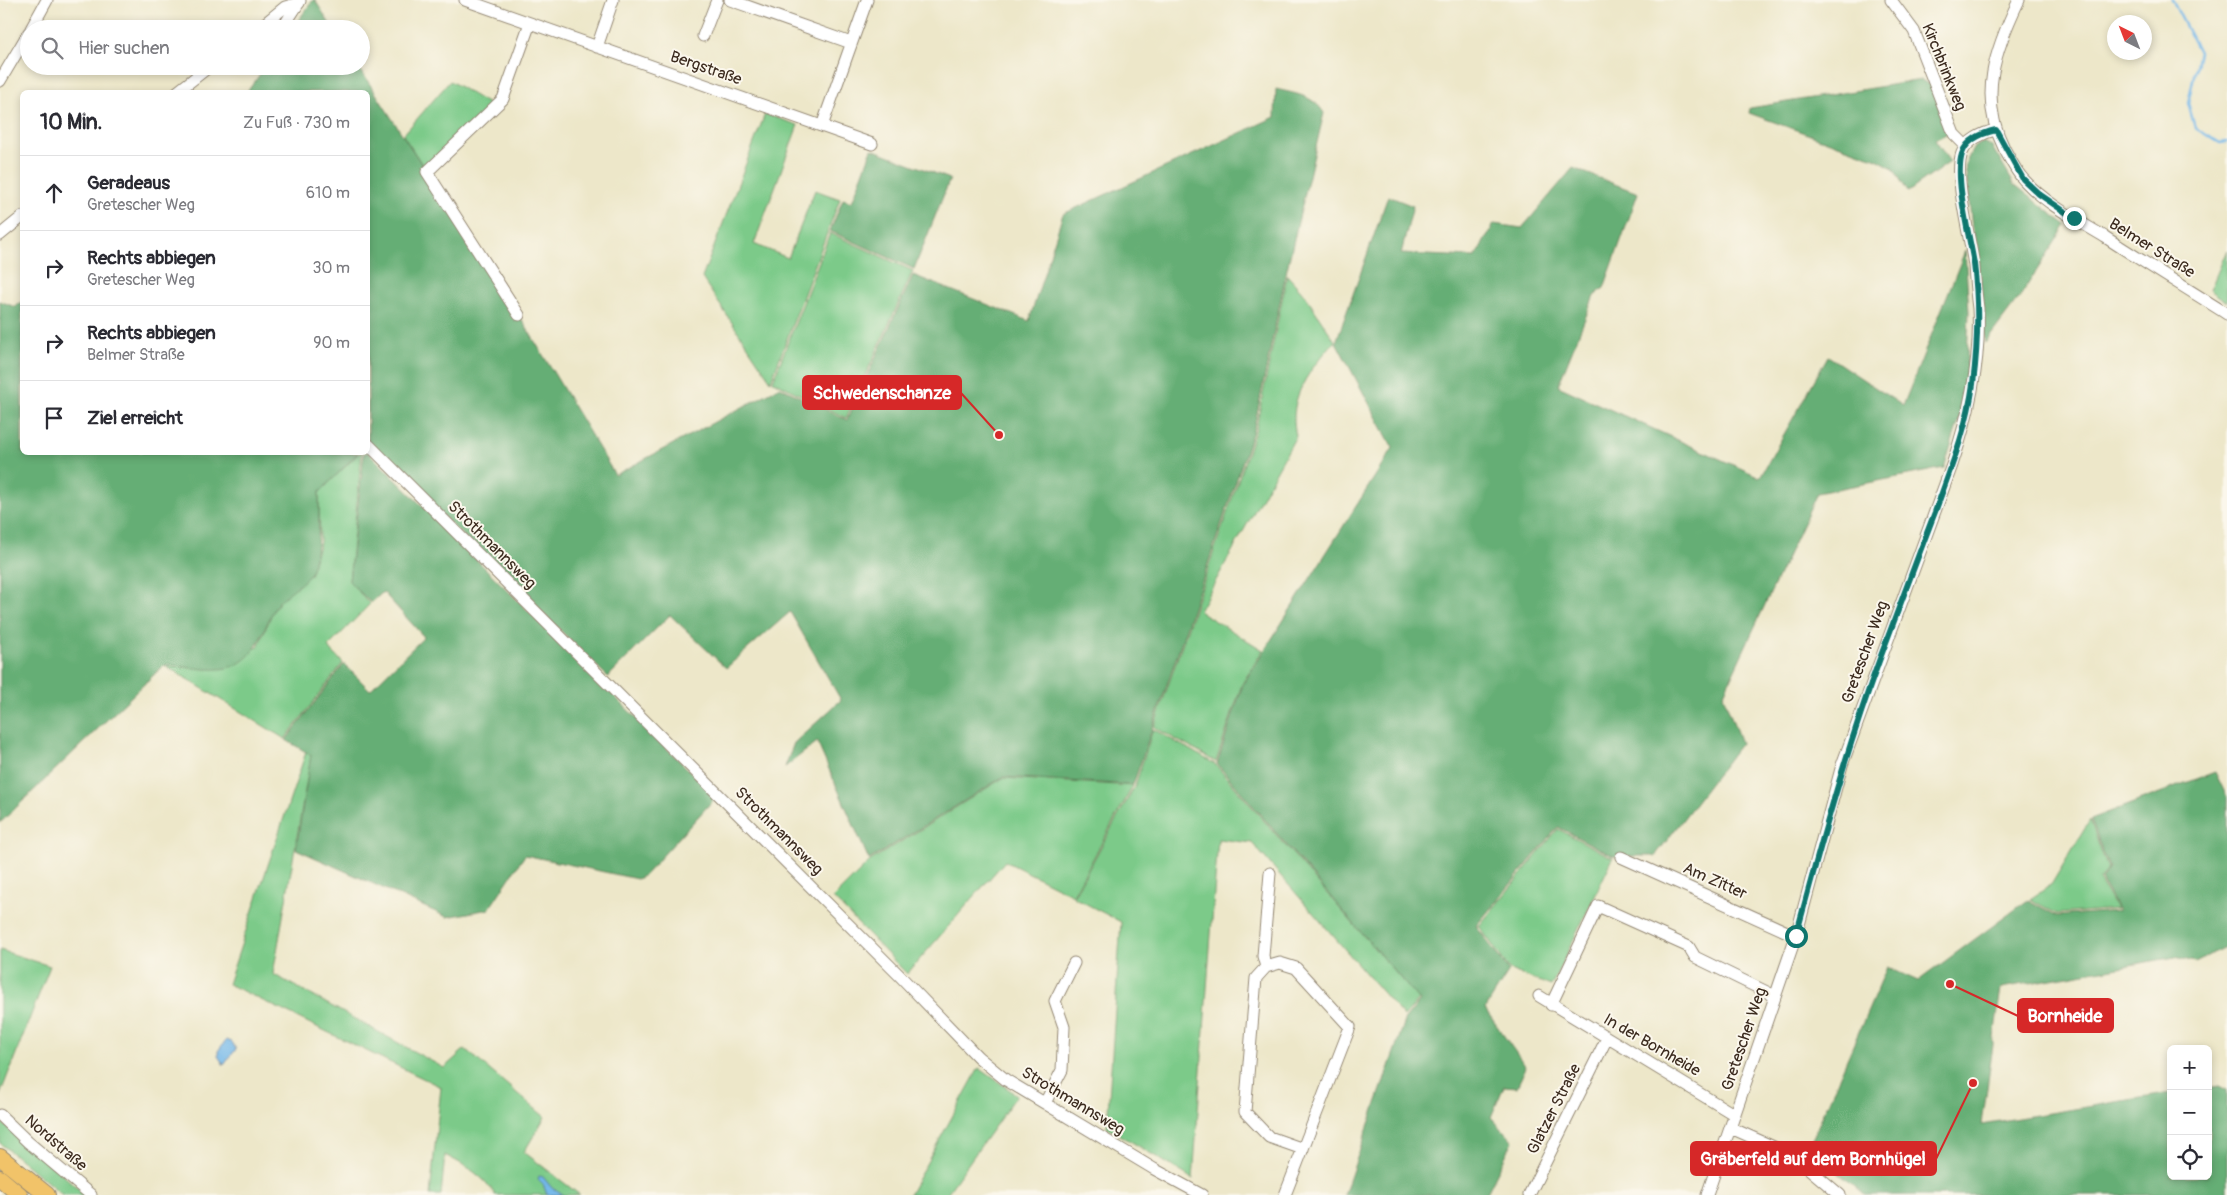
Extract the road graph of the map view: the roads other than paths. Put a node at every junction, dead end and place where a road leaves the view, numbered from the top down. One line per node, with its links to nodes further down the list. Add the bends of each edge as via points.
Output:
1 (47, 0): 10 (street)
2 (465, 0): 13 (street, Bergstraße)
3 (613, 0): 17 (street)
4 (717, 0): 14 (street)
5 (730, 0): 15 (street)
6 (867, 0): 15 (street)
7 (1891, 0): 24 (street, Kirchbrinkweg, via 1914,31 1954,134)
8 (2019, 0): 22 (street, Belmer Straße, via 1996,54 1992,76 1991,100)
9 (300, 2): 11 (street, via 285,7); 12 (street)
10 (36, 20)
11 (269, 20)
12 (288, 20)
13 (530, 23): 17 (street, Bergstraße); 28 (street, via 503,99 426,172)
14 (703, 36)
15 (852, 43): 21 (street)
16 (20, 47): 19 (street)
17 (597, 47): 21 (street, Bergstraße)
18 (199, 75): 20 (street)
19 (0, 80)
20 (180, 90)
21 (822, 126): 23 (street, Bergstraße)
22 (1996, 130): 24 (street, via 1982,134); 27 (street, Belmer Straße, via 2023,179 2039,194)
23 (872, 144)
24 (1966, 146): 32 (street, Gretescher Weg, via 1962,154 1961,185 1978,311 1972,394 1952,465 1842,765)
25 (20, 219): 26 (street)
26 (0, 235)
27 (2227, 314)
28 (519, 315)
29 (370, 446): 39 (street, Strothmannsweg, via 978,1057 1006,1080)
30 (1621, 857): 32 (street, Am Zitter)
31 (1270, 873): 34 (street, via 1263,956)
32 (1796, 936): 36 (street, Gretescher Weg)
33 (1074, 963): 39 (street, via 1056,1001 1064,1027 1062,1070)
34 (1266, 967): 43 (street, via 1256,978 1245,1112 1269,1137); 43 (street, via 1280,963 1296,968 1350,1027)
35 (1539, 996): 37 (street, In der Bornheide)
36 (1775, 996): 37 (street, via 1694,957 1689,946 1598,906); 41 (street, Gretescher Weg)
37 (1551, 1005): 38 (street, In der Bornheide)
38 (1608, 1038): 41 (street, In der Bornheide); 51 (street, Glatzer Straße)
39 (1045, 1104): 49 (street, Strothmannsweg)
40 (0, 1115): 48 (street, Nordstraße)
41 (1736, 1115): 42 (street, Gretescher Weg)
42 (1731, 1128): 52 (street, Gretescher Weg); 53 (street, via 1794,1156)
43 (1303, 1149): 50 (street)
44 (0, 1157): 47 (highway)
45 (0, 1178): 46 (highway)
46 (20, 1195)
47 (47, 1195)
48 (91, 1195)
49 (1202, 1195)
50 (1285, 1195)
51 (1529, 1195)
52 (1707, 1195)
53 (1840, 1195)

